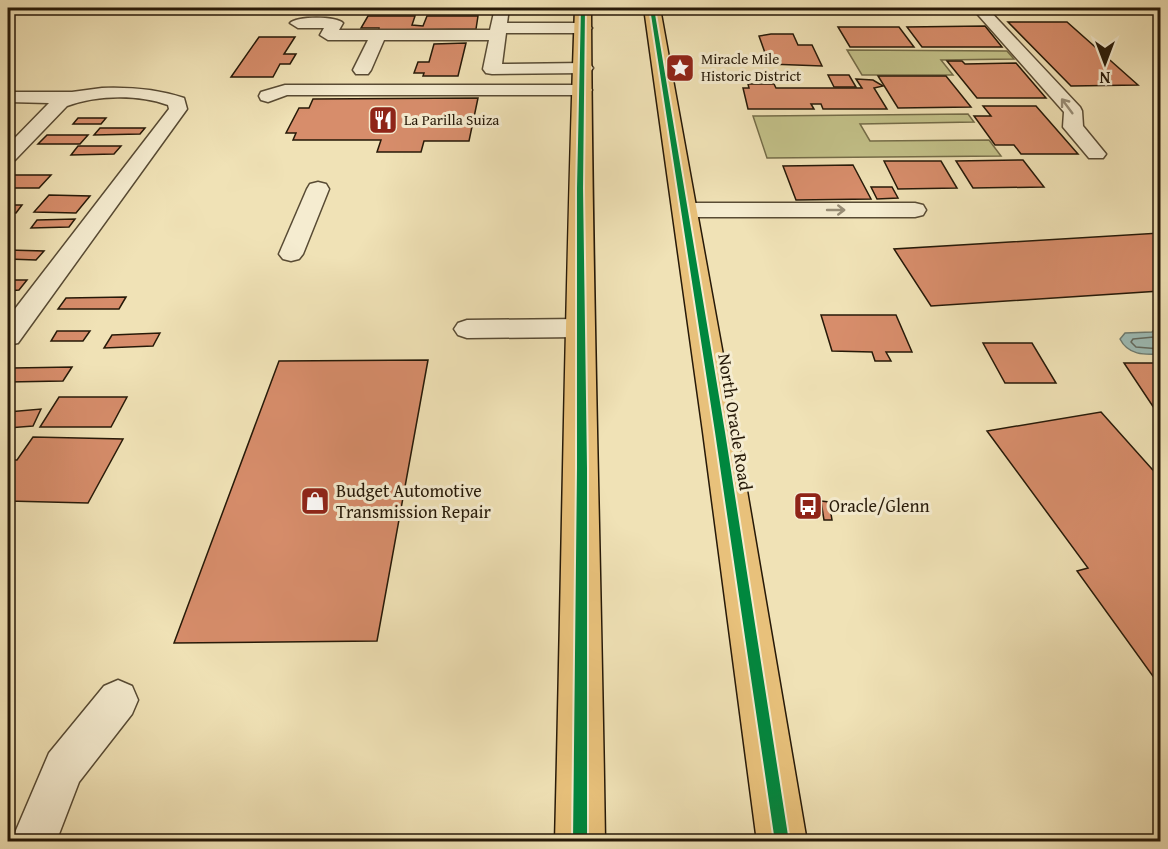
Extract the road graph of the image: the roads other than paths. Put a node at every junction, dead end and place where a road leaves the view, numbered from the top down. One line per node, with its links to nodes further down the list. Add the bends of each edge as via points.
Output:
1 (502, 8): 6 (lane)
2 (652, 8): 16 (main road, North Oracle Road)
3 (983, 12): 13 (lane, one-way to 3, via 1073,127 1073,111)
4 (584, 18): 6 (lane); 9 (main road)
5 (298, 22): 7 (lane, via 335,22 328,35)
6 (498, 31): 7 (lane); 9 (lane, via 492,69)
7 (378, 35): 8 (lane)
8 (362, 70)
9 (584, 79): 10 (lane, via 285,90); 19 (main road)
10 (268, 96)
11 (8, 97): 12 (lane)
12 (70, 97): 14 (lane, via 60,102); 21 (lane, via 165,96 177,102 178,109)
13 (1096, 154)
14 (8, 156)
15 (318, 189): 18 (lane)
16 (684, 210): 17 (lane, one-way to 17); 25 (main road, North Oracle Road)
17 (915, 210)
18 (291, 254)
19 (580, 328): 20 (lane); 24 (main road)
20 (467, 329)
21 (8, 336)
22 (118, 700): 23 (lane, via 64,768)
23 (33, 842)
24 (580, 842)
25 (782, 842)

